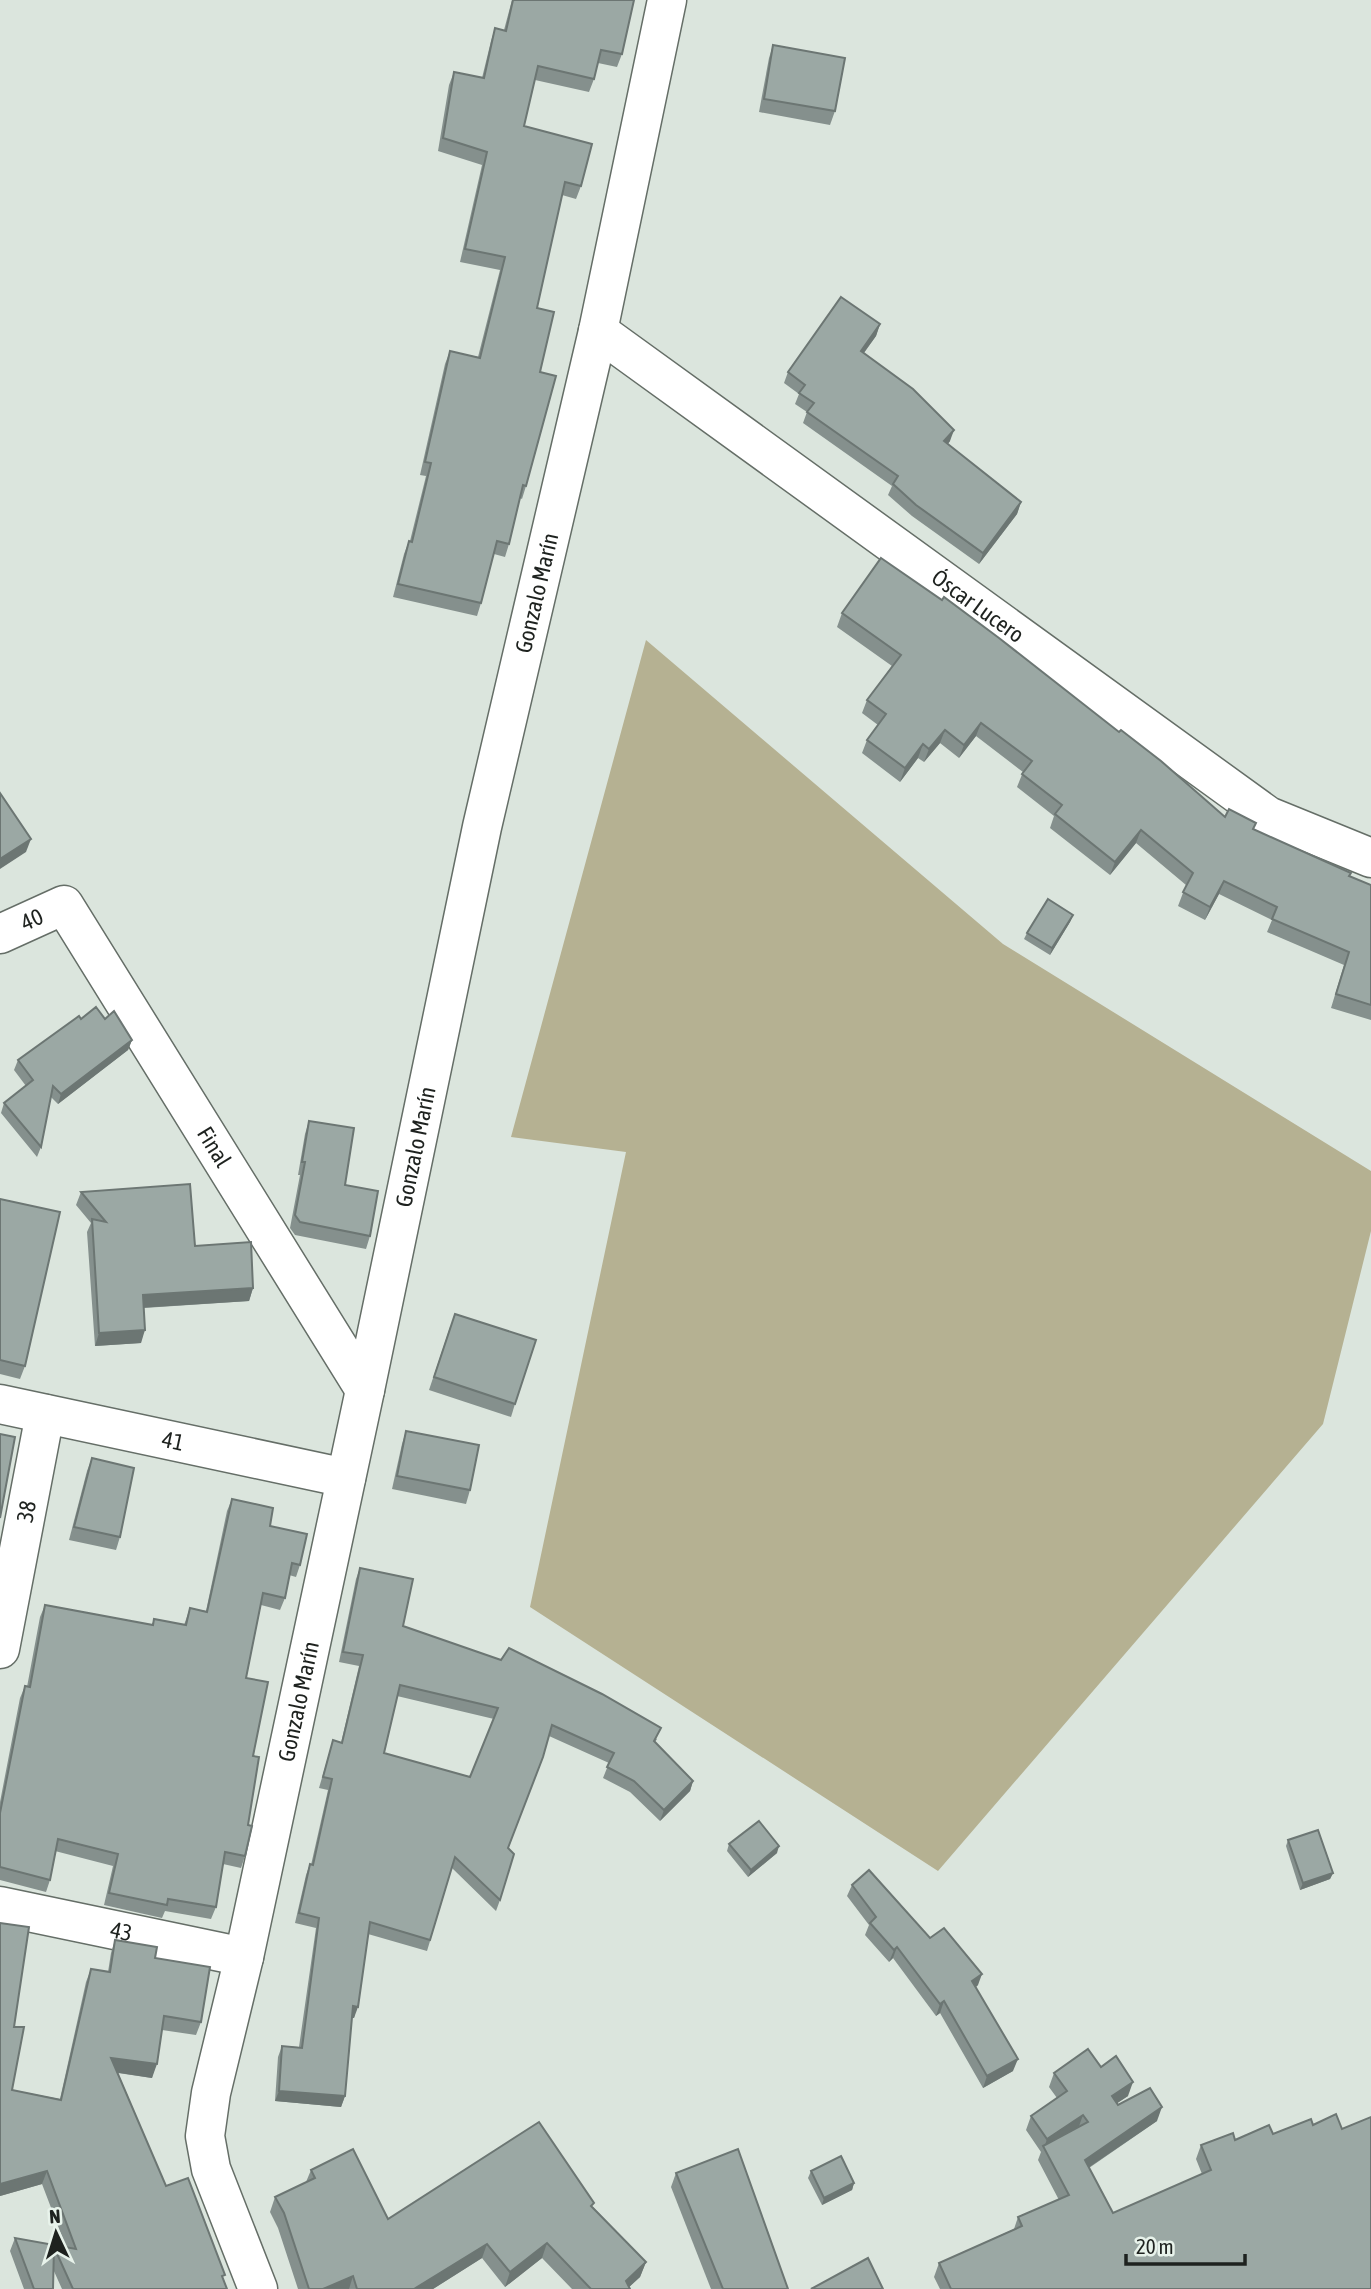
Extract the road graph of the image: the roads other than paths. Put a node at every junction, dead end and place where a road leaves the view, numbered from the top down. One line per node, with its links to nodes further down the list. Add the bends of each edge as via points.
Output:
1 (667, 0): 2 (street, Gonzalo Marín)
2 (598, 331): 3 (street, Óscar Lucero, via 1268,816); 6 (street, Gonzalo Marín, via 482,827)
3 (1371, 858)
4 (64, 905): 5 (street, 40); 6 (street, Final)
5 (0, 934)
6 (365, 1390): 9 (street, Gonzalo Marín)
7 (0, 1404): 8 (street, 41)
8 (45, 1414): 9 (street, 41); 10 (street, 38)
9 (346, 1478): 12 (street, Gonzalo Marín)
10 (0, 1649)
11 (0, 1906): 12 (street, 43)
12 (244, 1957): 13 (street, Gonzalo Marín, via 205,2136 211,2169)
13 (258, 2289)

